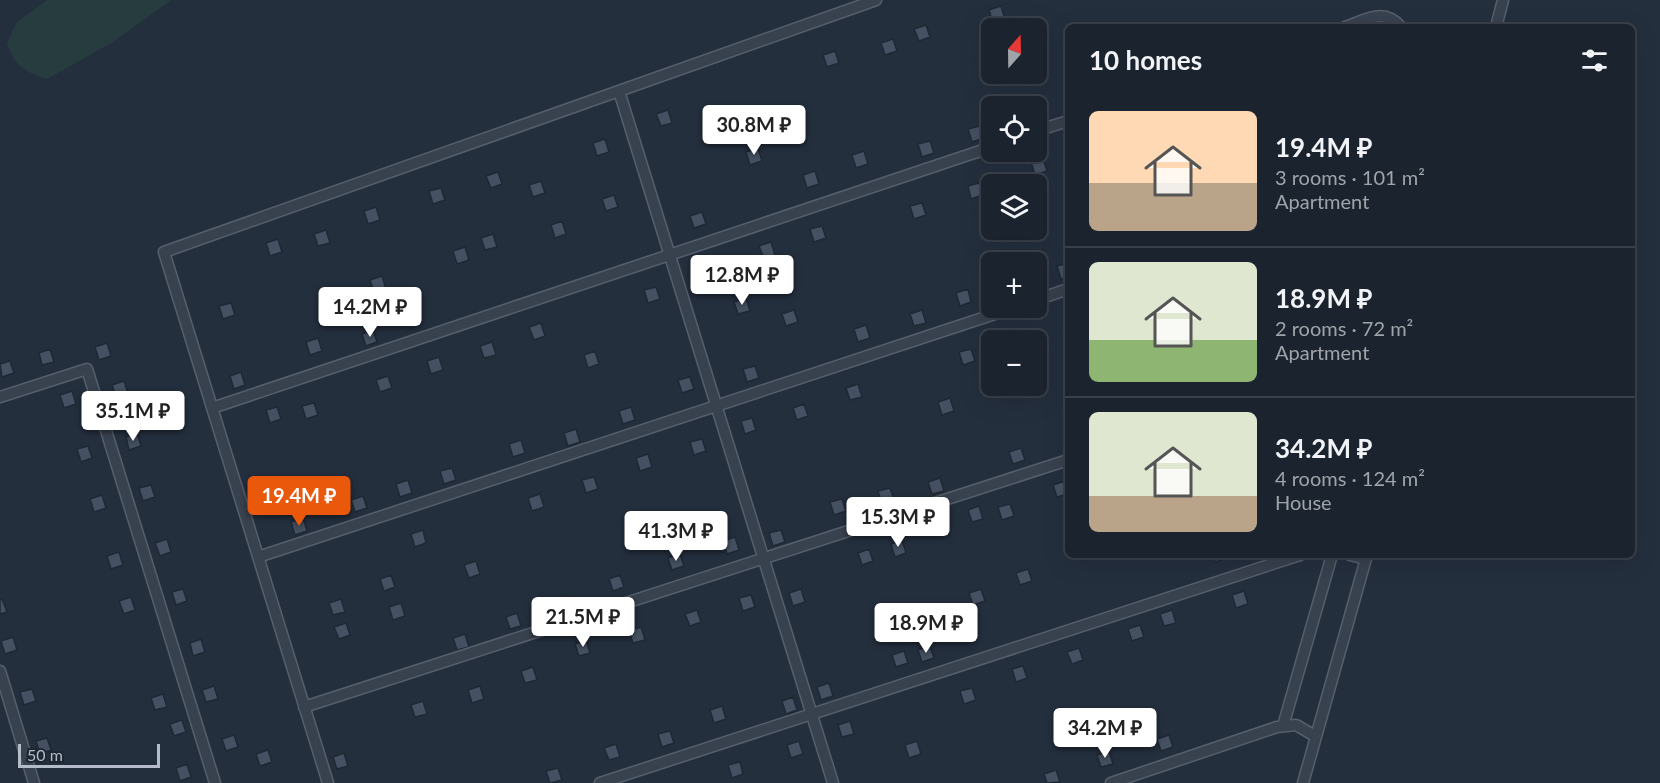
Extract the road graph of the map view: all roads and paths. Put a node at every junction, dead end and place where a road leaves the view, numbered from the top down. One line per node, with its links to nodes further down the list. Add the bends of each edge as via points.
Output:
1 (876, 0): 6 (lane)
2 (1503, 0): 5 (lane)
3 (1354, 24): 4 (lane, via 1378,16 1390,17)
4 (1398, 24)
5 (1497, 24)
6 (619, 91): 10 (lane); 16 (lane, via 164,252)
7 (1065, 122): 8 (lane)
8 (1047, 128)
9 (981, 151): 10 (lane)
10 (670, 255): 15 (lane); 16 (lane)
11 (1065, 290): 12 (lane)
12 (1047, 296)
13 (983, 318): 15 (lane)
14 (0, 397): 29 (lane, via 87,369)
15 (716, 406): 18 (lane); 22 (lane)
16 (212, 408): 18 (lane)
17 (1065, 461): 22 (lane)
18 (258, 557): 24 (lane)
19 (1291, 558): 25 (lane)
20 (1331, 558): 26 (lane)
21 (1366, 558): 27 (lane)
22 (764, 559): 24 (lane); 25 (lane)
23 (0, 671): 28 (lane)
24 (304, 707): 30 (lane)
25 (812, 714): 31 (lane); 32 (lane)
26 (1283, 726): 27 (lane, via 1296,725); 33 (lane)
27 (1315, 736): 34 (lane)
28 (34, 783)
29 (215, 783)
30 (328, 783)
31 (600, 783)
32 (833, 783)
33 (1111, 783)
34 (1303, 783)

